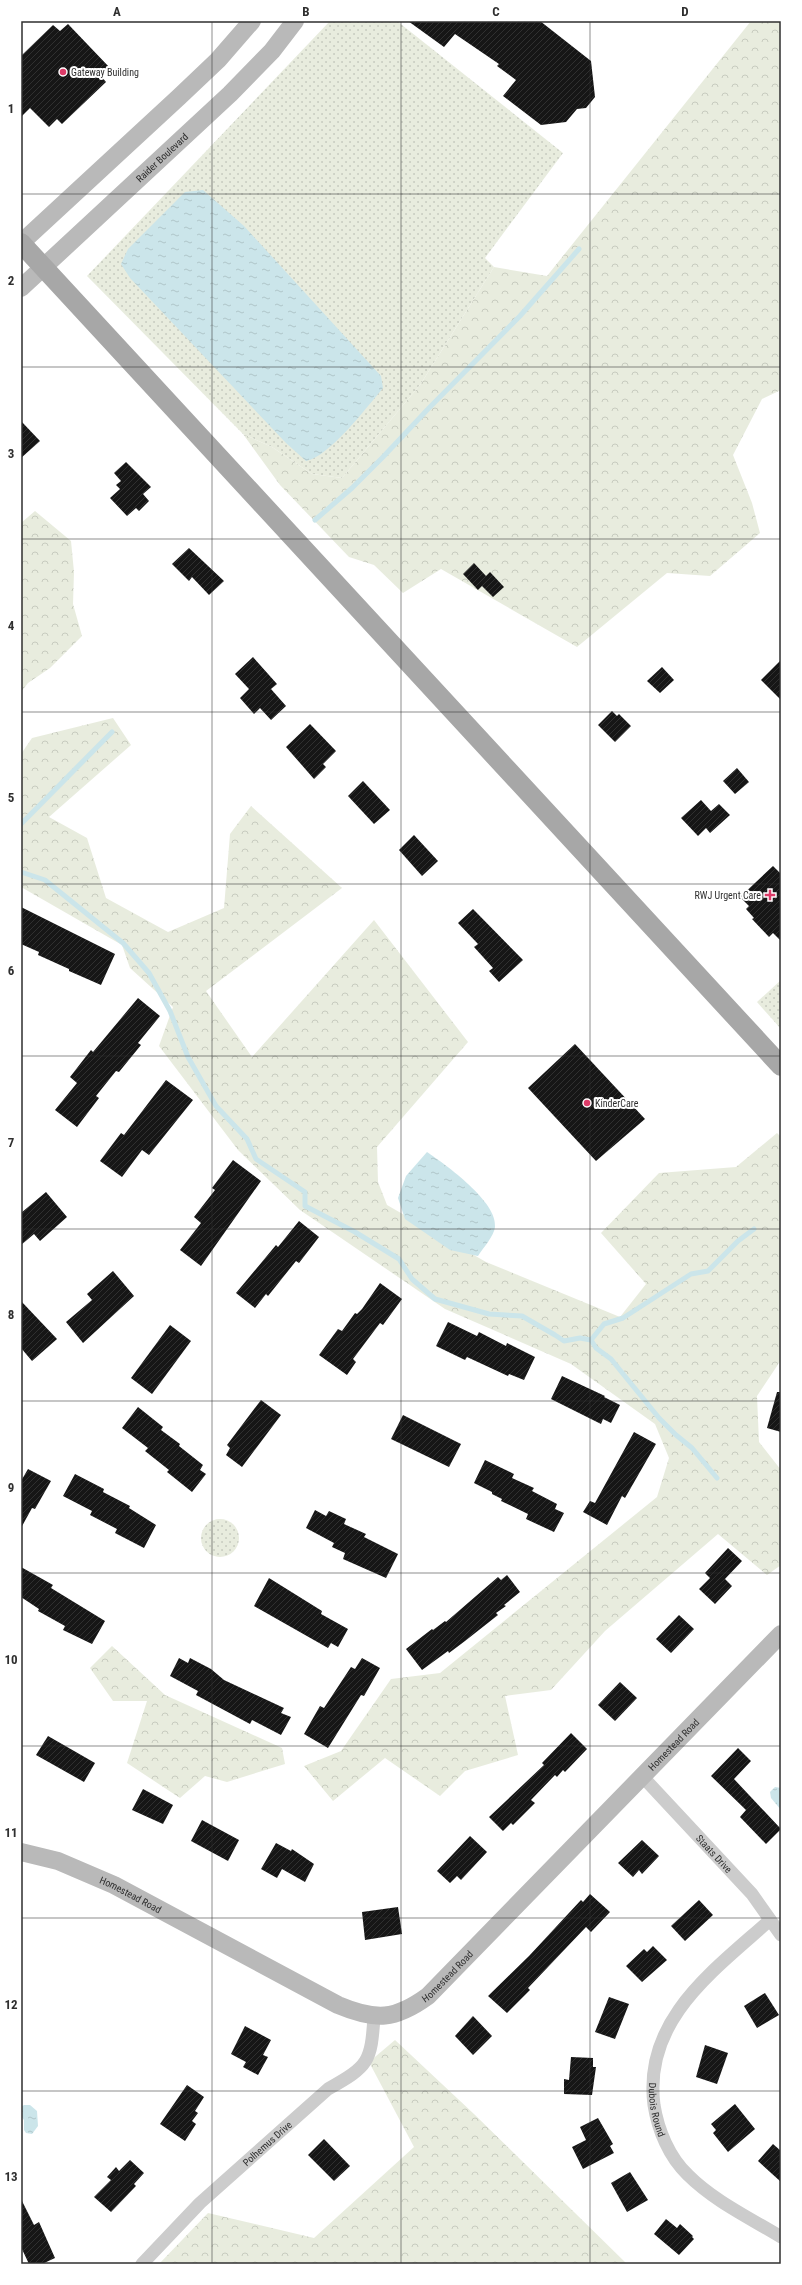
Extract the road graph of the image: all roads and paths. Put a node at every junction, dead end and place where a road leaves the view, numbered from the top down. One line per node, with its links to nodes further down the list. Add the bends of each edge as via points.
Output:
1 (252, 21): 3 (street, via 218,60 180,97)
2 (295, 21): 4 (street, Raider Boulevard, via 272,50 230,94)
3 (21, 243): 4 (main road)
4 (43, 267): 5 (street, Raider Boulevard); 6 (main road)
5 (21, 288)
6 (781, 1066)
7 (781, 1634): 8 (street, Homestead Road)
8 (642, 1776): 10 (street, Staats Drive, via 752,1894); 12 (street, Homestead Road, via 428,1996 400,2012)
9 (21, 1852): 12 (street, Homestead Road, via 58,1861 114,1885 338,2005)
10 (770, 1920): 11 (street, Staats Drive); 13 (street, Dubois Round, via 708,1978 681,2006 669,2023 660,2044 652,2090 656,2118 664,2140 687,2175)
11 (781, 1935)
12 (374, 2017): 14 (street, Polhemus Drive, via 370,2054 363,2065 350,2077 328,2089 212,2193)
13 (781, 2237)
14 (142, 2264)

